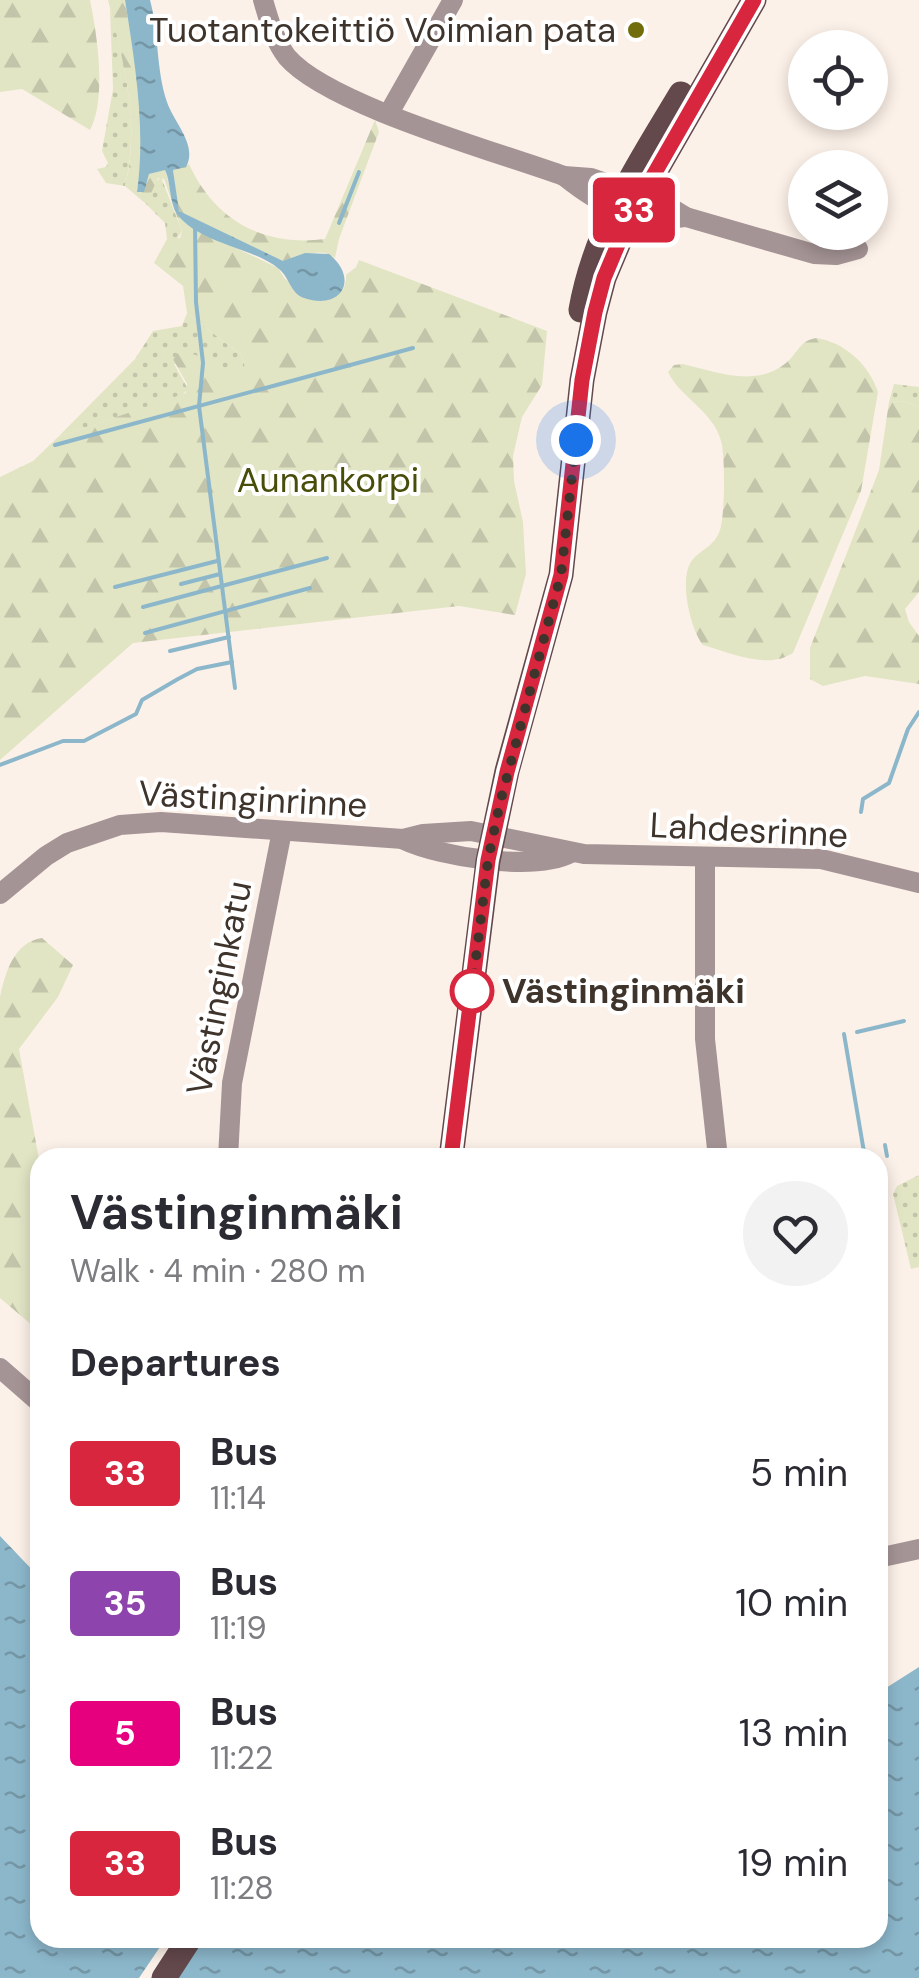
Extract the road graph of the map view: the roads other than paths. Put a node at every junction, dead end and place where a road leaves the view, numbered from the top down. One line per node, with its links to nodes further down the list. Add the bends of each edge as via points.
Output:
1 (263, 0): 5 (street, via 288,58 322,84)
2 (454, 0): 5 (street)
3 (737, 0): 6 (main road)
4 (754, 0): 6 (main road)
5 (389, 113): 6 (street, via 564,176 591,178)
6 (627, 203): 7 (street, via 658,220 686,216); 11 (main road, via 587,275 561,575)
7 (788, 246)
8 (801, 250): 9 (street)
9 (852, 250)
10 (282, 830): 11 (street, Västinginrinne, via 403,839 472,832); 14 (street, Västinginrinne, via 120,825 67,843); 15 (street, Västinginkatu, via 232,1084)
11 (491, 848): 12 (street, Lahdesrinne); 16 (main road)
12 (704, 858): 13 (street, Lahdesrinne, via 820,860); 17 (street, via 705,1039)
13 (919, 883)
14 (0, 894)
15 (229, 1148)
16 (452, 1148)
17 (717, 1148)
18 (0, 1368): 19 (street)
19 (30, 1394)
20 (919, 1549): 21 (street)
21 (888, 1556)
22 (184, 1948): 23 (main road)
23 (164, 1978)

